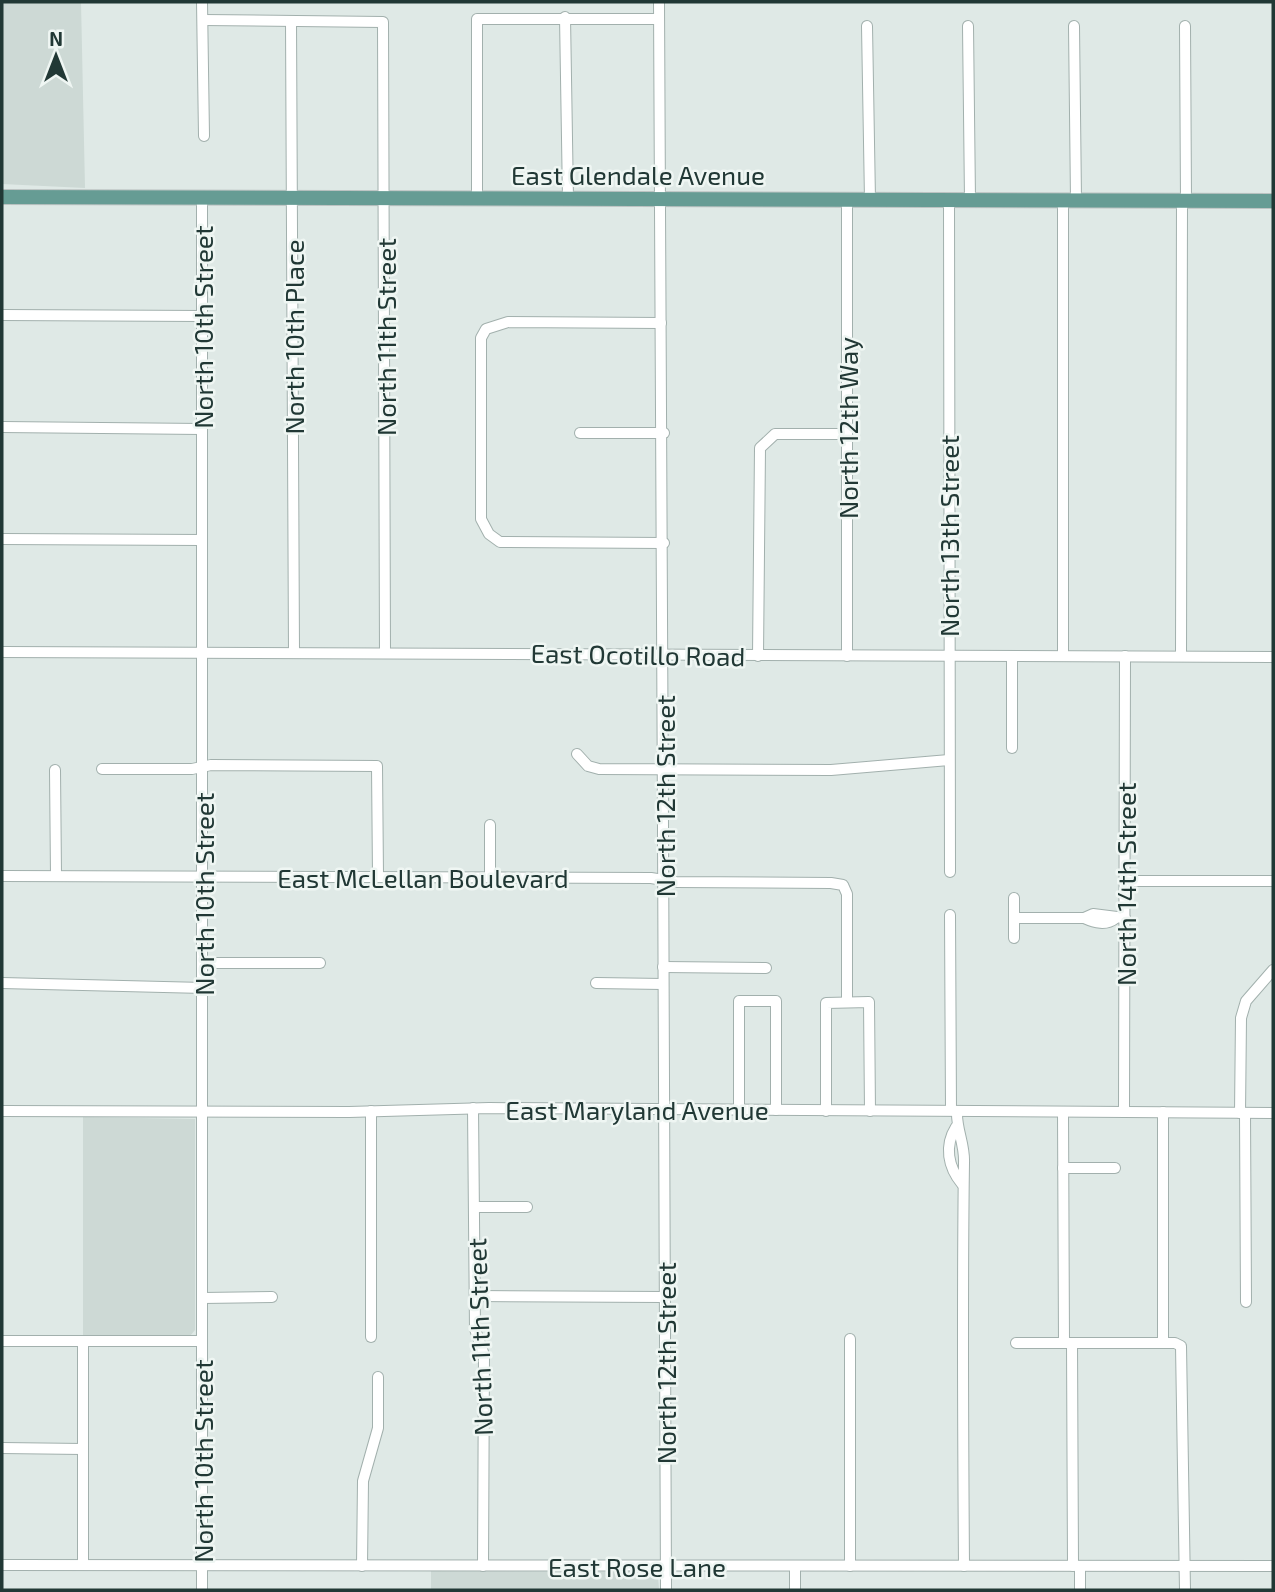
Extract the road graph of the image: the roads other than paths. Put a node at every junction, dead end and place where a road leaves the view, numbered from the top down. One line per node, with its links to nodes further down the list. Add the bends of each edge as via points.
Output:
1 (202, 2): 5 (street)
2 (659, 2): 4 (street, North 12th Street)
3 (565, 17): 4 (street); 16 (street, via 477,19); 17 (street)
4 (659, 19): 18 (street, North 12th Street)
5 (203, 20): 6 (street); 11 (street)
6 (291, 21): 14 (street, North 10th Place); 15 (street, North 11th Street, via 383,22)
7 (867, 26): 20 (street)
8 (968, 26): 22 (street)
9 (1074, 26): 23 (street)
10 (1185, 26): 24 (street)
11 (204, 135)
12 (2, 197): 13 (main road, East Glendale Avenue)
13 (202, 197): 14 (main road, East Glendale Avenue); 27 (street, North 10th Street)
14 (293, 197): 15 (main road, East Glendale Avenue); 39 (street, North 10th Place)
15 (384, 198): 16 (main road, East Glendale Avenue); 40 (street, North 11th Street)
16 (477, 198): 17 (main road, East Glendale Avenue)
17 (568, 199): 18 (main road, East Glendale Avenue)
18 (659, 199): 19 (main road, East Glendale Avenue); 28 (street, North 12th Street)
19 (847, 200): 20 (main road, East Glendale Avenue); 33 (street, North 12th Way)
20 (870, 200): 21 (main road, East Glendale Avenue)
21 (949, 200): 22 (main road, East Glendale Avenue); 48 (street, North 13th Street)
22 (970, 200): 23 (main road, East Glendale Avenue)
23 (1070, 200): 24 (main road, East Glendale Avenue); 45 (street)
24 (1184, 201): 25 (main road, East Glendale Avenue); 47 (street)
25 (1273, 201)
26 (2, 315): 27 (street)
27 (202, 316): 30 (street, North 10th Street)
28 (661, 323): 32 (street, North 12th Street); 36 (street, via 508,322 486,329 481,338 481,519 500,542)
29 (2, 428): 30 (street)
30 (202, 429): 35 (street, North 10th Street)
31 (580, 433): 32 (street)
32 (664, 433): 36 (street, North 12th Street)
33 (847, 434): 42 (street, via 775,435 760,448); 43 (street, North 12th Way)
34 (2, 540): 35 (street)
35 (202, 540): 38 (street, North 10th Street)
36 (664, 543): 41 (street, North 12th Street)
37 (2, 652): 38 (street, East Ocotillo Road)
38 (202, 652): 39 (street, East Ocotillo Road); 53 (street, North 10th Street)
39 (294, 653): 40 (street, East Ocotillo Road)
40 (386, 653): 41 (street, East Ocotillo Road)
41 (664, 654): 42 (street, East Ocotillo Road); 56 (street, North 12th Street)
42 (758, 656): 43 (street, East Ocotillo Road)
43 (847, 656): 48 (street, East Ocotillo Road)
44 (1012, 656): 45 (street, East Ocotillo Road); 48 (street, East Ocotillo Road); 50 (street)
45 (1063, 656): 46 (street, East Ocotillo Road)
46 (1125, 656): 47 (street, East Ocotillo Road); 65 (street, North 14th Street)
47 (1181, 656): 49 (street, East Ocotillo Road)
48 (948, 657): 52 (street, North 13th Street)
49 (1273, 657)
50 (1012, 748)
51 (577, 754): 56 (street, via 588,766 599,769)
52 (949, 761): 56 (street, via 831,770); 58 (street, North 13th Street)
53 (202, 768): 55 (street); 61 (street, via 377,766); 62 (street, North 10th Street)
54 (55, 769): 60 (street)
55 (102, 769)
56 (664, 769): 64 (street, North 12th Street)
57 (490, 825): 63 (street)
58 (950, 872)
59 (2, 876): 60 (street, East McLellan Boulevard)
60 (56, 876): 62 (street, East McLellan Boulevard)
61 (378, 876): 62 (street, East McLellan Boulevard); 63 (street, East McLellan Boulevard)
62 (204, 877): 72 (street, North 10th Street)
63 (490, 877): 64 (street, East McLellan Boulevard)
64 (664, 880): 74 (street, North 12th Street); 81 (street, East McLellan Boulevard, via 844,885)
65 (1125, 881): 66 (street); 70 (street, North 14th Street)
66 (1273, 881)
67 (1014, 898): 69 (street)
68 (950, 915): 91 (street)
69 (1014, 918): 70 (street); 71 (street)
70 (1121, 918): 93 (street, North 14th Street)
71 (1014, 938)
72 (204, 963): 73 (street); 80 (street, North 10th Street)
73 (320, 963)
74 (663, 967): 75 (street); 79 (street, North 12th Street)
75 (766, 968)
76 (1273, 970): 95 (street, via 1246,1001 1241,1018)
77 (2, 983): 80 (street)
78 (596, 983): 79 (street)
79 (663, 984): 83 (street, North 12th Street)
80 (204, 988): 85 (street, North 10th Street)
81 (847, 1002): 89 (street, via 826,1003); 90 (street, via 869,1002)
82 (473, 1108): 83 (street, East Maryland Avenue); 86 (street, East Maryland Avenue); 99 (street, North 11th Street)
83 (662, 1110): 87 (street, East Maryland Avenue); 103 (street, North 12th Street)
84 (2, 1111): 85 (street, East Maryland Avenue)
85 (203, 1111): 86 (street, East Maryland Avenue); 104 (street, North 10th Street)
86 (371, 1111): 106 (street)
87 (739, 1111): 88 (street, East Maryland Avenue); 88 (street, via 739,1001 776,1000)
88 (776, 1111): 89 (street, East Maryland Avenue)
89 (826, 1111): 90 (street, East Maryland Avenue)
90 (870, 1111): 91 (street, East Maryland Avenue)
91 (954, 1111): 92 (street, East Maryland Avenue); 125 (street, via 949,1164 962,1184)
92 (1063, 1112): 93 (street, East Maryland Avenue); 97 (street)
93 (1124, 1112): 94 (street, East Maryland Avenue)
94 (1163, 1112): 95 (street, East Maryland Avenue); 113 (street)
95 (1242, 1113): 96 (street, East Maryland Avenue); 105 (street)
96 (1273, 1113)
97 (1063, 1168): 98 (street); 112 (street)
98 (1115, 1168)
99 (475, 1207): 100 (street); 101 (street, North 11th Street)
100 (527, 1207)
101 (475, 1296): 103 (street); 121 (street, North 11th Street, via 476,1338 484,1355)
102 (272, 1297): 104 (street)
103 (664, 1297): 122 (street, North 12th Street)
104 (202, 1298): 109 (street, North 10th Street)
105 (1246, 1302)
106 (371, 1337)
107 (850, 1339): 124 (street)
108 (2, 1340): 110 (street)
109 (202, 1340): 110 (street); 118 (street, North 10th Street)
110 (83, 1341): 116 (street)
111 (1016, 1343): 112 (street)
112 (1068, 1343): 113 (street); 126 (street)
113 (1163, 1343): 127 (street, via 1178,1344 1183,1350)
114 (378, 1377): 120 (street, via 378,1429 363,1481)
115 (2, 1448): 116 (street)
116 (83, 1449): 117 (street)
117 (83, 1564): 118 (street, East Rose Lane); 119 (street, East Rose Lane)
118 (201, 1564): 120 (street, East Rose Lane); 129 (street, North 10th Street)
119 (2, 1565)
120 (362, 1566): 121 (street, East Rose Lane)
121 (483, 1566): 122 (street, East Rose Lane)
122 (666, 1566): 123 (street, East Rose Lane); 130 (street, North 12th Street)
123 (795, 1566): 124 (street, East Rose Lane); 131 (street)
124 (850, 1566): 125 (street, East Rose Lane)
125 (964, 1566): 126 (street, East Rose Lane)
126 (1076, 1566): 127 (street, East Rose Lane); 132 (street)
127 (1185, 1566): 128 (street, East Rose Lane); 133 (street)
128 (1273, 1566)
129 (202, 1590)
130 (666, 1590)
131 (795, 1590)
132 (1080, 1590)
133 (1185, 1590)

